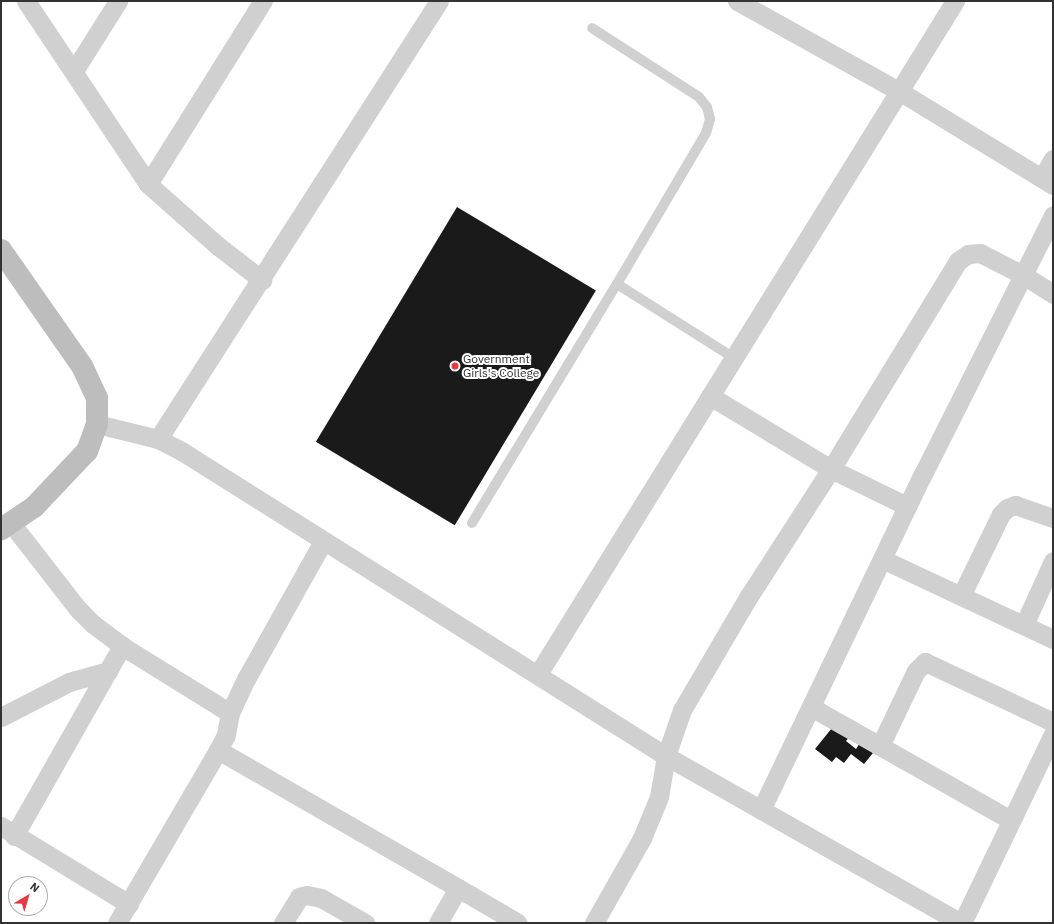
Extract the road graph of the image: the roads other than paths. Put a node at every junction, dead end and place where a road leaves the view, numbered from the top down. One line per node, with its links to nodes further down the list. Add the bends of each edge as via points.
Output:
1 (26, 1): 8 (street)
2 (118, 1): 8 (street)
3 (263, 1): 12 (street)
4 (439, 1): 16 (street)
5 (737, 1): 9 (street)
6 (955, 1): 9 (street)
7 (592, 28): 17 (lane, via 699,97 707,107 710,119 706,133)
8 (74, 71): 12 (street)
9 (899, 91): 11 (street); 19 (street)
10 (1053, 159): 11 (street)
11 (1047, 182)
12 (148, 184): 16 (street, via 218,246)
13 (1053, 215): 15 (street)
14 (1, 250): 21 (main road, via 82,366 97,398)
15 (1023, 275): 18 (street); 23 (street, via 980,253 968,254 958,261); 24 (street)
16 (262, 280): 22 (street)
17 (617, 284): 19 (lane); 26 (lane)
18 (1053, 294)
19 (734, 358): 20 (street)
20 (710, 396): 23 (street); 36 (street)
21 (97, 424): 22 (street); 27 (main road, via 88,452 34,507)
22 (158, 439): 28 (street, via 183,452)
23 (831, 469): 24 (street); 44 (street, via 749,596 682,710)
24 (907, 506): 29 (street)
25 (1053, 518): 31 (street, via 1015,505 1007,508 1001,514)
26 (472, 523)
27 (6, 526): 34 (street, via 78,609)
28 (323, 541): 36 (street); 38 (street)
29 (882, 559): 31 (street); 37 (street)
30 (1053, 561): 32 (street)
31 (961, 596): 32 (street)
32 (1024, 625): 33 (street)
33 (1053, 639)
34 (122, 646): 35 (street); 38 (street)
35 (108, 671): 39 (street, via 68,682); 47 (street)
36 (538, 674): 44 (street)
37 (811, 707): 42 (street); 45 (street)
38 (230, 713): 43 (street, via 226,735)
39 (1, 716)
40 (1053, 722): 42 (street, via 925,662 916,671)
41 (1053, 734): 46 (street)
42 (880, 746): 46 (street)
43 (218, 750): 48 (street); 49 (street)
44 (666, 756): 45 (street); 55 (street, via 659,797 642,838)
45 (761, 810): 56 (street)
46 (1011, 820): 56 (street)
47 (8, 831): 49 (street)
48 (458, 888): 53 (street); 54 (street)
49 (129, 904): 50 (street)
50 (117, 923)
51 (283, 923): 52 (street, via 299,897 307,896 321,898)
52 (365, 923)
53 (438, 923)
54 (518, 923)
55 (594, 923)
56 (962, 923)

